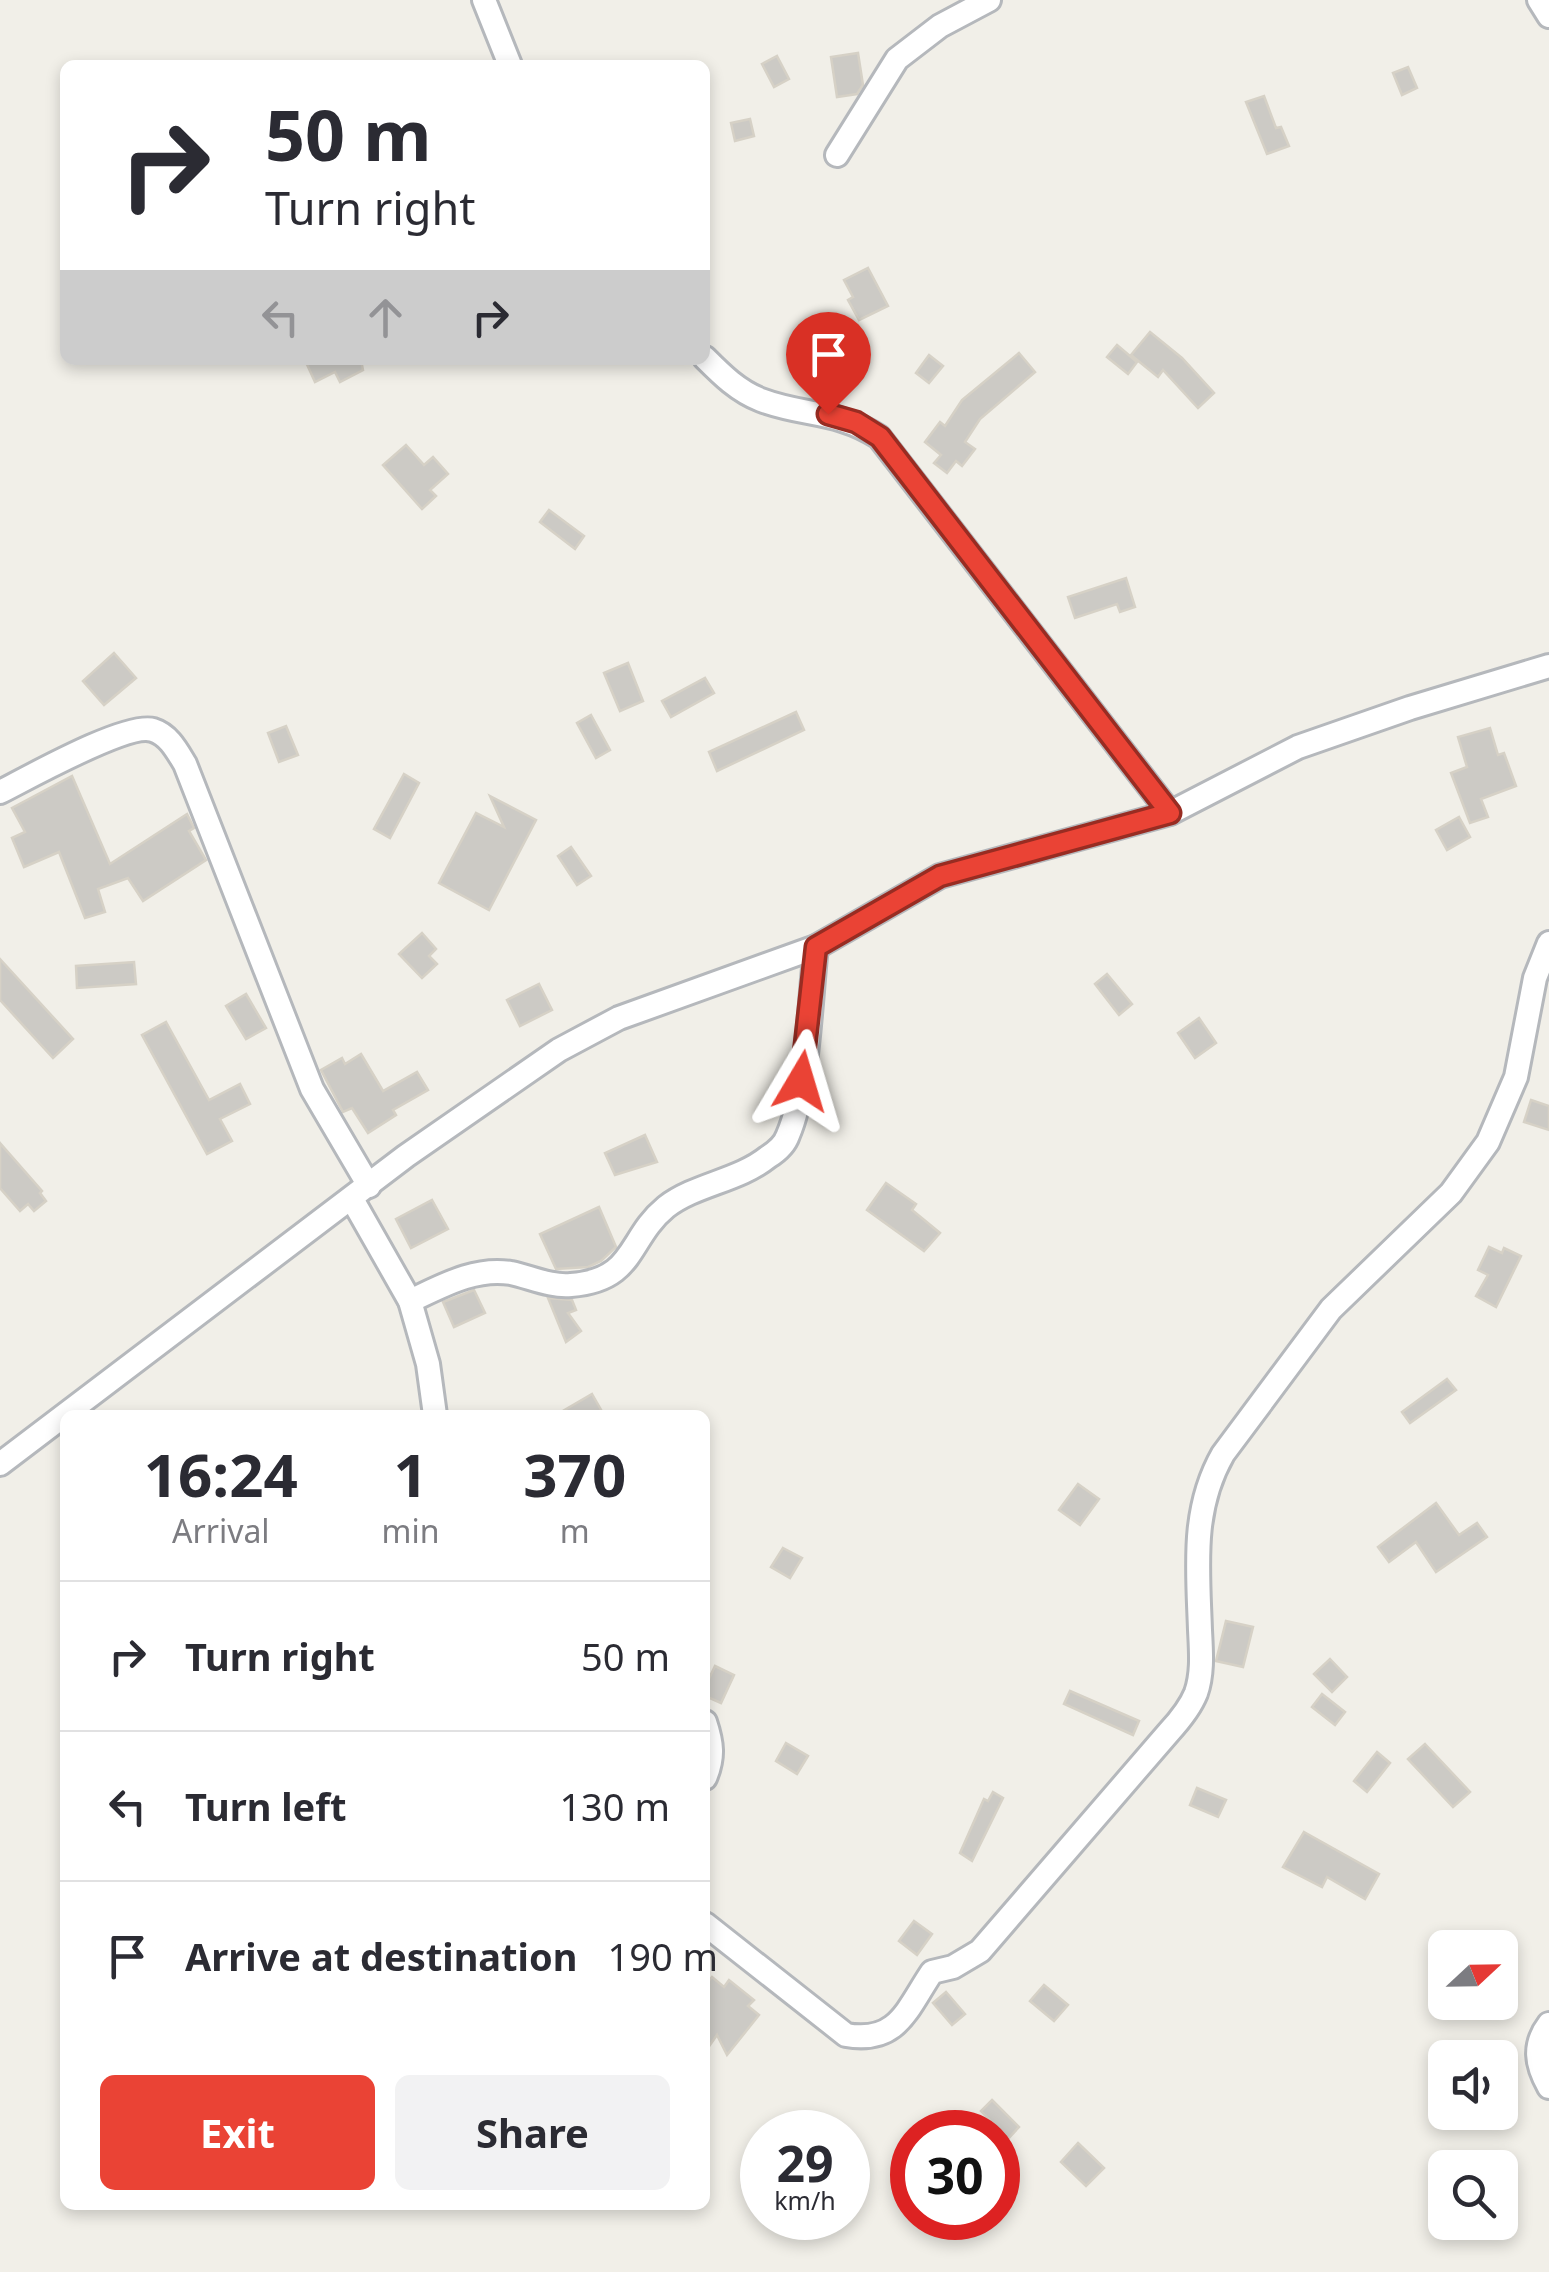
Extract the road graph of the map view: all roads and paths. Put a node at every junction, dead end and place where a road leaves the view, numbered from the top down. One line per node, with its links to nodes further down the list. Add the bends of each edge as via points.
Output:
1 (484, 0): 5 (street)
2 (989, 0): 6 (street, via 898,59)
3 (1540, 0): 4 (street)
4 (1549, 16)
5 (508, 60)
6 (837, 154)
7 (710, 363): 10 (street, via 734,387 763,400 856,422 880,437)
8 (1549, 666): 10 (street, via 1298,747)
9 (0, 792): 13 (street, via 130,731 157,731 176,747 312,1089)
10 (1170, 813): 12 (street, via 940,876)
11 (1549, 943): 21 (street, via 1535,978 1516,1077 1488,1142 1451,1194 1331,1309 1211,1476 1197,1546 1197,1690 1170,1732 980,1951 932,1972 894,2029 881,2036 846,2035)
12 (816, 947): 13 (street, via 618,1018 560,1050); 14 (street, via 797,1109 787,1140 768,1158 669,1205 623,1266 603,1278 569,1286 483,1273)
13 (361, 1192): 14 (street); 15 (street)
14 (410, 1301): 16 (street)
15 (72, 1410)
16 (434, 1410)
17 (60, 1419): 18 (street)
18 (0, 1464)
19 (710, 1736): 20 (street)
20 (710, 1767)
21 (710, 1928)
22 (1549, 2024): 23 (street, via 1537,2050)
23 (1549, 2087)

